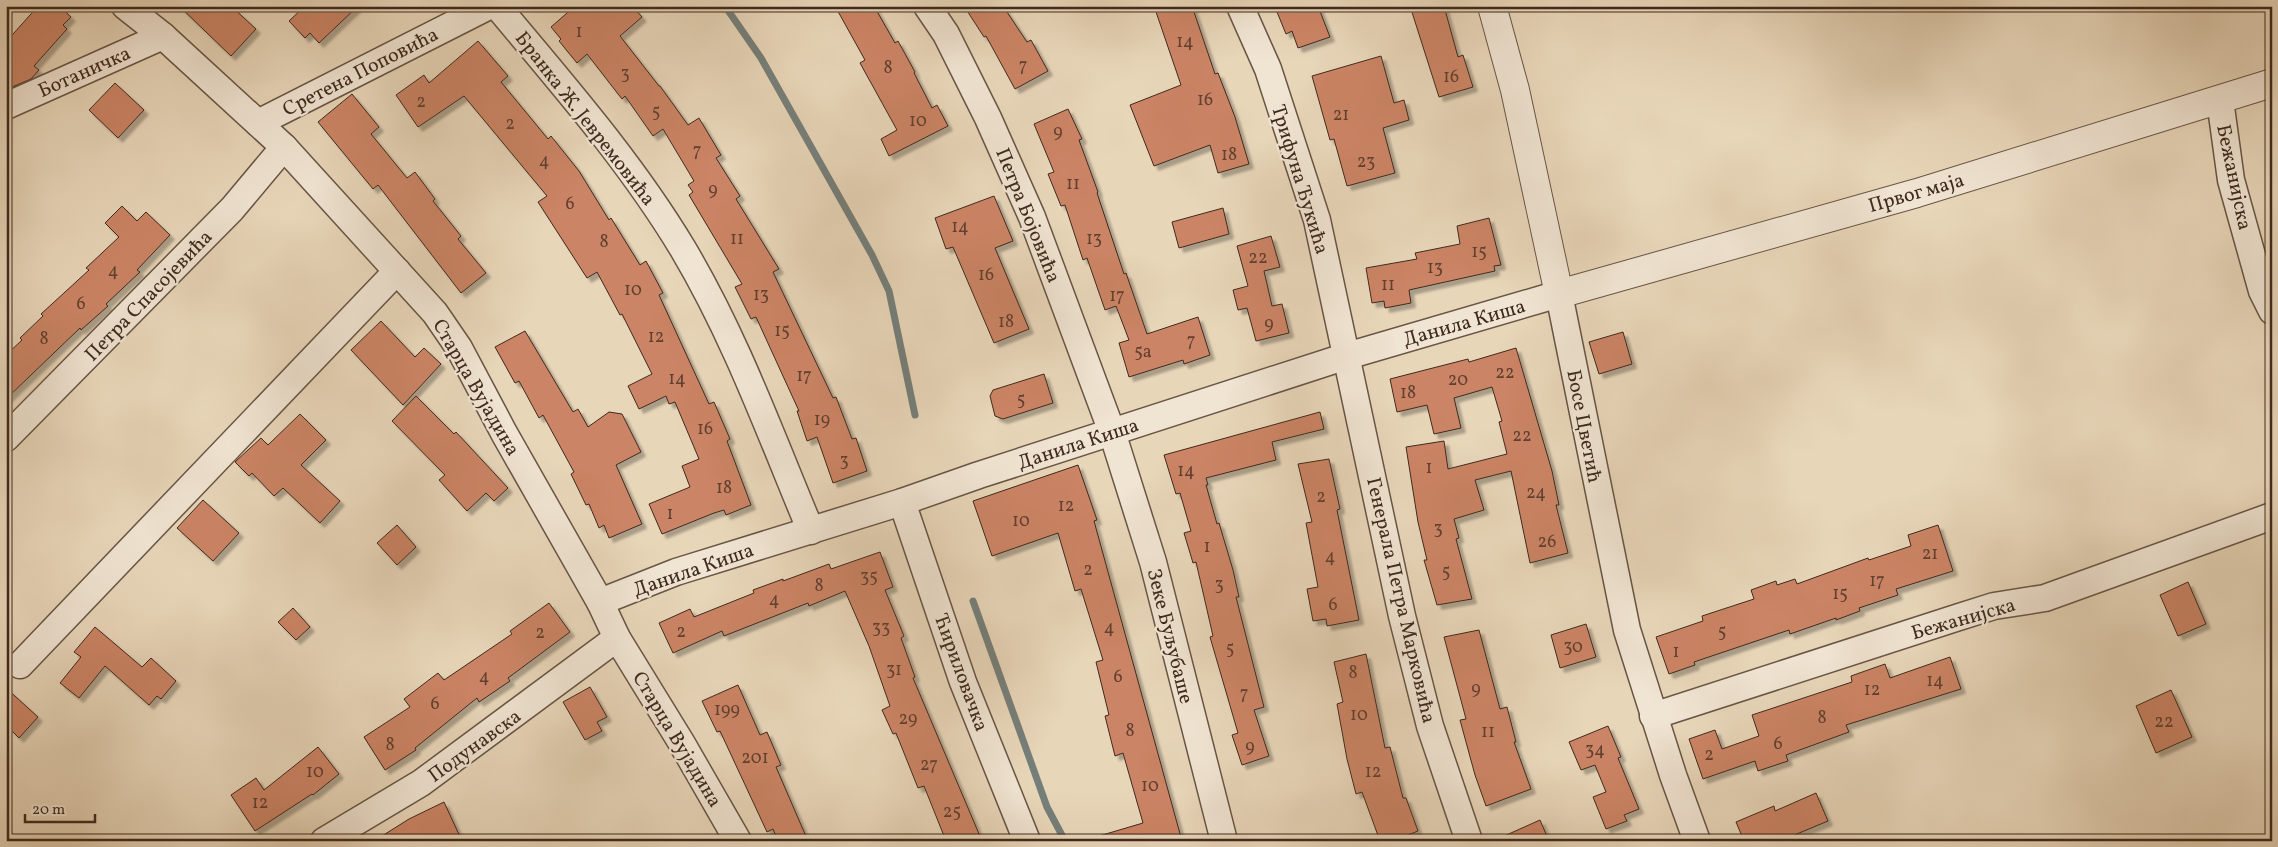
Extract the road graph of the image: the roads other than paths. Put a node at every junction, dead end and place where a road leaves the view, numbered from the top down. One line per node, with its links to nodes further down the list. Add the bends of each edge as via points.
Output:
1 (125, 6): 7 (street, Старца Вујадина)
2 (498, 6): 21 (street, Бранка Ж. Јевремовића, via 635,174 683,250 731,339)
3 (927, 6): 17 (street, Петра Бојовића, via 946,34 988,118 1032,217)
4 (1240, 6): 16 (street, Трифуна Ђукића, via 1268,69 1317,220)
5 (1492, 6): 14 (street, Босе Цветић, via 1515,90)
6 (475, 9): 11 (street, Сретена Поповића)
7 (162, 36): 10 (street, Ботаничка); 11 (street, Старца Вујадина)
8 (2272, 83): 9 (street, Првог маја)
9 (2220, 100): 14 (street, Првог маја, via 1917,193); 15 (street, Бежанијска, via 2231,180 2262,291)
10 (6, 106)
11 (258, 123): 12 (street, Старца Вујадина)
12 (284, 146): 13 (street, Старца Вујадина); 18 (street, Петра Спасојевића, via 232,209)
13 (397, 271): 22 (street, Старца Вујадина, via 435,313 458,348); 24 (street)
14 (1559, 294): 16 (street, Данила Киша); 25 (street, Босе Цветић, via 1627,630)
15 (2272, 311)
16 (1347, 356): 17 (street, Данила Киша); 30 (street, Генерала Петра Марковића, via 1402,616 1430,726)
17 (1112, 432): 19 (street, Данила Киша); 29 (street, Зеке Буљубаше, via 1153,562)
18 (6, 438)
19 (902, 502): 21 (street, Данила Киша); 28 (street, Ћириловачка, via 963,682)
20 (2272, 516): 25 (street, Бежанијска, via 2045,598 1994,606)
21 (810, 530): 22 (street, Данила Киша, via 676,572)
22 (600, 602): 23 (street, Старца Вујадина)
23 (617, 638): 26 (street, Подунавска, via 421,783); 27 (street, Старца Вујадина)
24 (20, 665)
25 (1653, 716): 31 (street, Босе Цветић)
26 (324, 841)
27 (738, 841)
28 (1027, 841)
29 (1224, 841)
30 (1470, 841)
31 (1697, 841)

